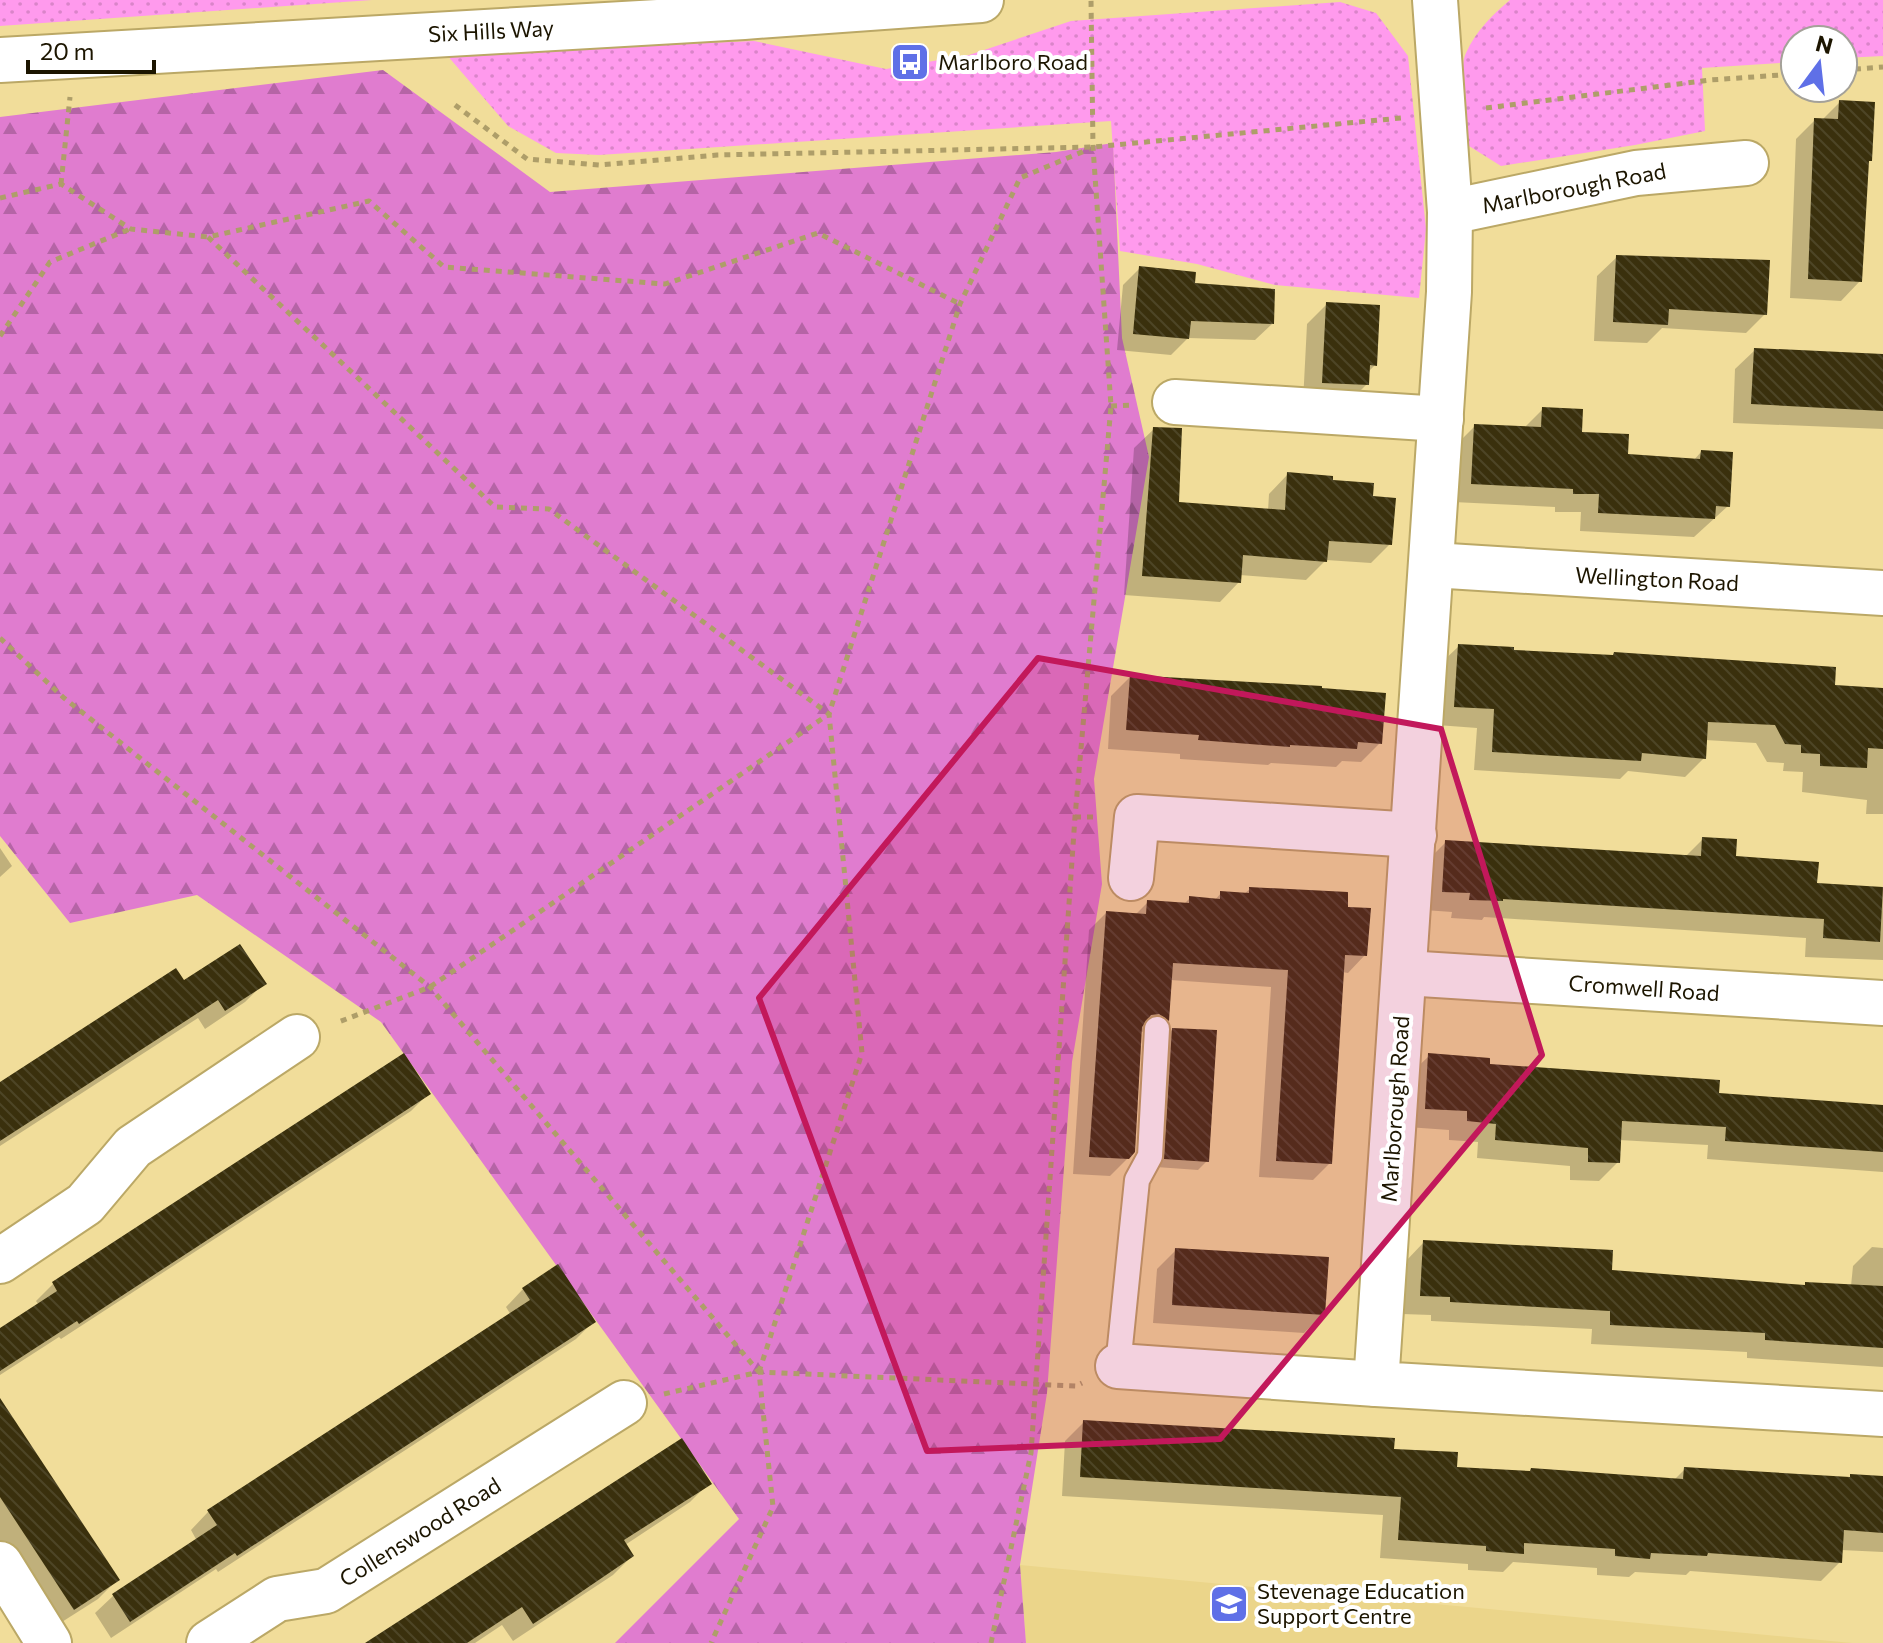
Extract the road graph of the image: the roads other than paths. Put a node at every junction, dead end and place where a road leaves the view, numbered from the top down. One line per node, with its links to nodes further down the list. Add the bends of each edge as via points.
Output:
1 (981, 0): 3 (street, Six Hills Way)
2 (1435, 0): 5 (street, Marlborough Road)
3 (0, 60)
4 (1746, 163): 5 (street, Marlborough Road, via 1636,173)
5 (1450, 212): 7 (street, Marlborough Road)
6 (1175, 402): 7 (street)
7 (1441, 419): 8 (street, Marlborough Road)
8 (1432, 565): 9 (street, Wellington Road); 10 (street, Marlborough Road)
9 (1883, 593)
10 (1414, 835): 11 (street, via 1137,817); 12 (street, Marlborough Road)
11 (1131, 878)
12 (1405, 973): 13 (street, Cromwell Road); 18 (street, Marlborough Road)
13 (1883, 1003)
14 (1157, 1029): 17 (lane, via 1150,1156 1137,1180)
15 (297, 1037): 16 (street, via 133,1147 85,1204)
16 (0, 1261)
17 (1118, 1366): 18 (street)
18 (1376, 1384): 20 (street)
19 (624, 1403): 23 (street, Collenswood Road, via 326,1591 277,1599)
20 (1883, 1414)
21 (0, 1564): 22 (street)
22 (49, 1643)
23 (209, 1643)

